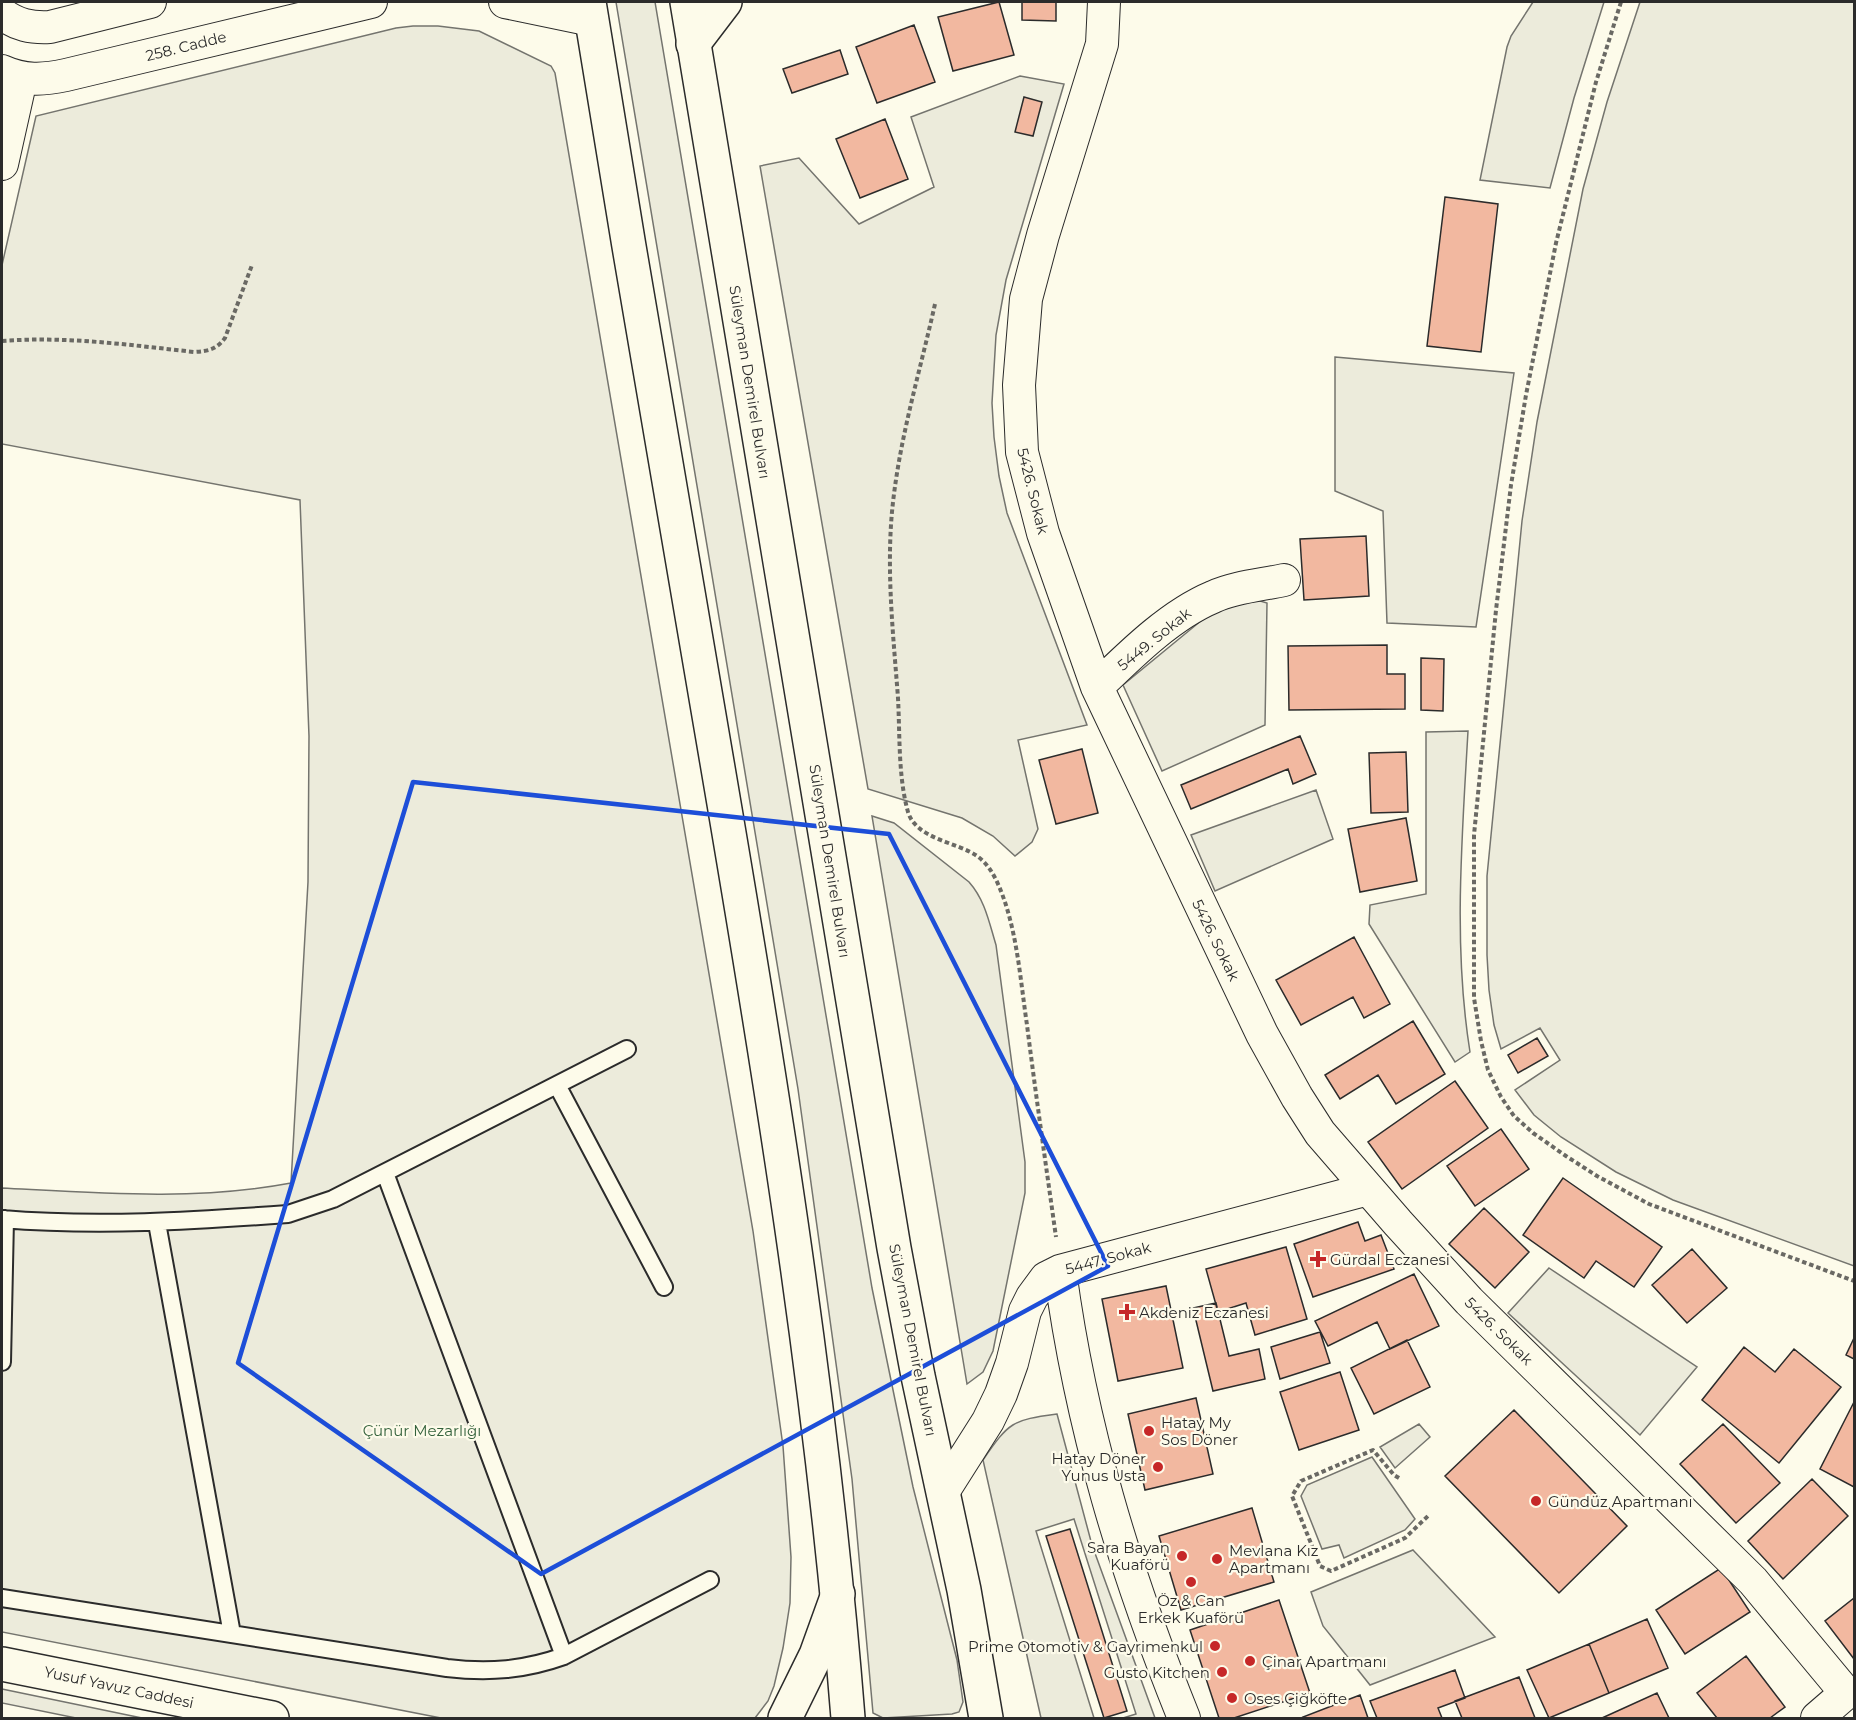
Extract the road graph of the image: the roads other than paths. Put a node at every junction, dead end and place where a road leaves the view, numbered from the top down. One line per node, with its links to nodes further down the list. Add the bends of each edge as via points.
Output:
1 (150, 2): 9 (street, via 50,27 18,24)
2 (371, 2): 12 (street, 258. Cadde, via 66,75 44,79)
3 (505, 2): 8 (street)
4 (687, 2): 10 (main road, Süleyman Demirel Bulvarı)
5 (725, 2): 10 (main road)
6 (1104, 2): 11 (street, 5426. Sokak)
7 (1127, 2): 11 (street)
8 (590, 11): 27 (main road, via 758,1005 792,1224)
9 (2, 14)
10 (693, 44): 25 (main road, Süleyman Demirel Bulvarı, via 894,1248)
11 (1102, 44): 15 (street, 5426. Sokak, via 1033,269 1026,299 1019,385 1022,452 1029,487)
12 (11, 75): 13 (street)
13 (2, 164)
14 (1284, 580): 15 (street, 5449. Sokak, via 1213,596 1194,606 1145,643)
15 (1097, 687): 19 (street, 5426. Sokak, via 1286,1079 1320,1133)
16 (627, 1049): 17 (lane)
17 (557, 1084): 18 (lane); 23 (lane)
18 (385, 1173): 21 (lane, via 333,1199 288,1214); 30 (lane)
19 (1368, 1189): 22 (street, 5447. Sokak); 32 (street, 5426. Sokak, via 1469,1301 1753,1581)
20 (3, 1219): 21 (lane); 24 (lane)
21 (157, 1223): 29 (lane)
22 (1060, 1271): 25 (street, 5447. Sokak, via 1037,1287 1025,1311 1001,1394); 37 (street, via 1088,1428 1143,1611)
23 (664, 1287)
24 (2, 1362)
25 (943, 1492): 36 (main road, Süleyman Demirel Bulvarı)
26 (710, 1580): 30 (lane)
27 (838, 1594): 34 (main road, via 816,1655); 35 (main road)
28 (2, 1598): 29 (lane)
29 (232, 1634): 30 (lane, via 475,1671 525,1668)
30 (564, 1656)
31 (2, 1664): 33 (main road, Yusuf Yavuz Caddesi)
32 (1850, 1691): 38 (street)
33 (272, 1719)
34 (785, 1719)
35 (848, 1719)
36 (986, 1719)
37 (1184, 1719)
38 (1817, 1719)

